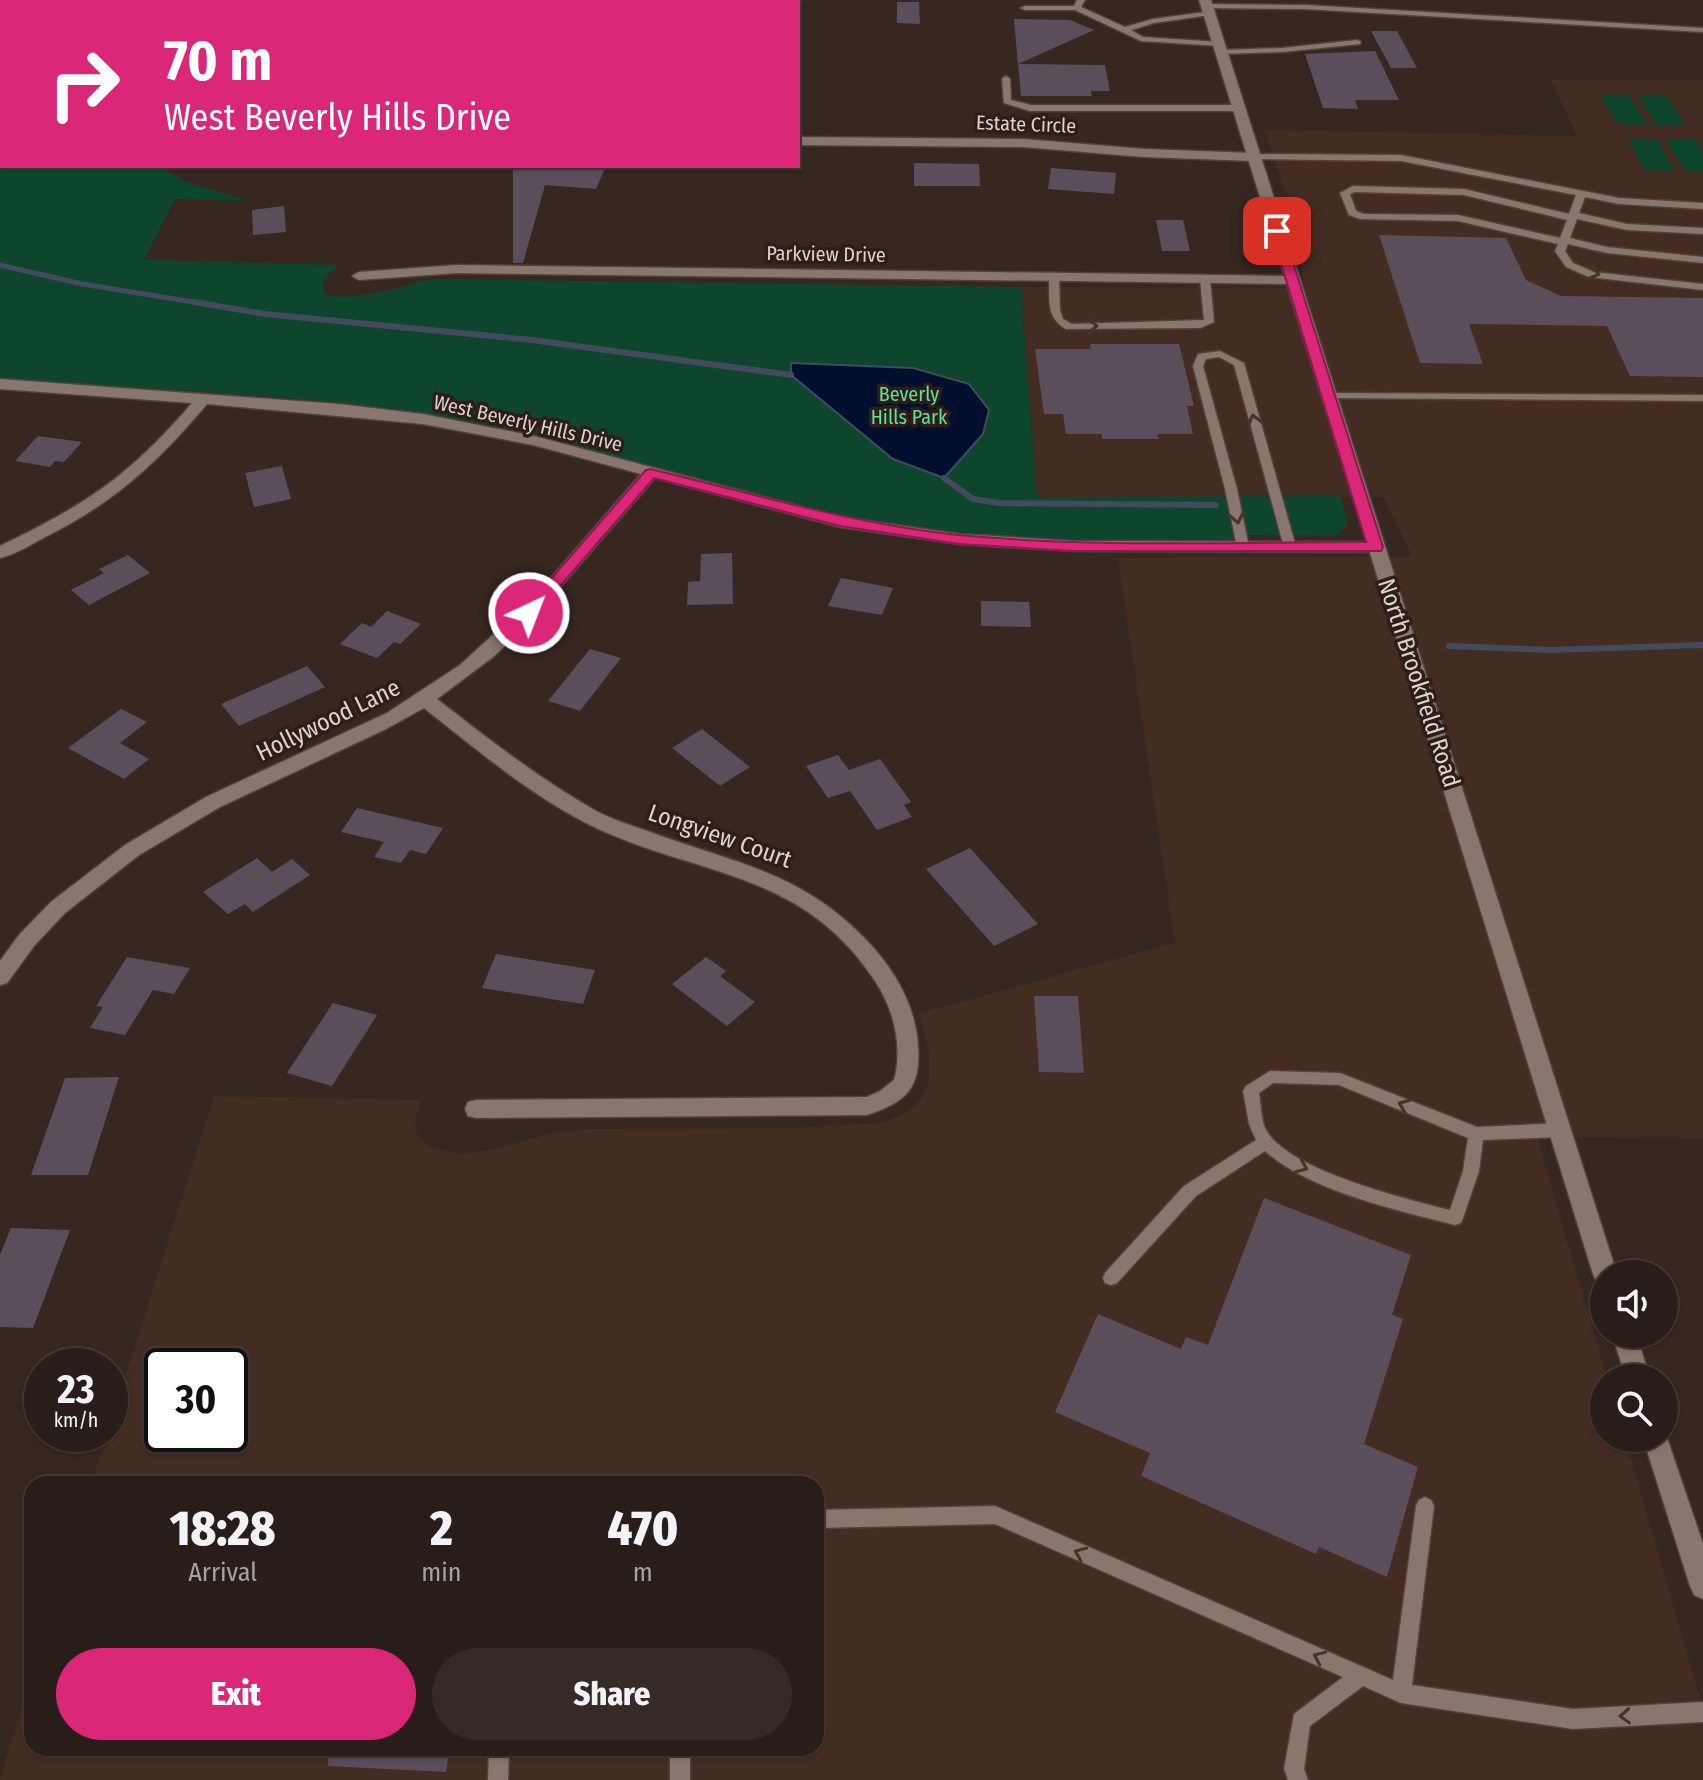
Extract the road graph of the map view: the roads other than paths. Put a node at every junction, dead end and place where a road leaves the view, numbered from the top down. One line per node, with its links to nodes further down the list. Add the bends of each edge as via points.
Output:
1 (1078, 4): 3 (lane); 4 (lane)
2 (1208, 6): 4 (lane); 5 (lane); 7 (street, North Brookfield Road)
3 (1025, 8)
4 (1124, 30): 7 (lane, via 1141,39)
5 (1703, 30)
6 (1357, 42): 7 (lane, via 1282,50)
7 (1221, 48): 9 (street, North Brookfield Road)
8 (1006, 79): 9 (lane, via 1007,101 1030,108)
9 (1239, 108): 11 (street, North Brookfield Road)
10 (800, 141): 11 (street, Estate Circle, via 1023,143)
11 (1253, 157): 12 (lane, via 1401,158); 21 (street, North Brookfield Road)
12 (1582, 193): 13 (lane, via 1619,201); 14 (lane)
13 (1703, 206)
14 (1573, 217): 15 (lane, via 1627,227); 16 (lane); 16 (lane, via 1464,192 1345,193 1352,213 1363,217 1458,218)
15 (1703, 231)
16 (1563, 241): 17 (lane); 22 (lane, one-way to 22, via 1560,251 1569,265 1592,275)
17 (1703, 260)
18 (359, 276): 19 (street, Parkview Drive, via 457,269)
19 (1054, 277): 20 (street, Parkview Drive); 20 (lane, one-way to 20, via 1055,310 1059,321 1070,327 1209,322)
20 (1205, 279): 21 (street, Parkview Drive)
21 (1293, 280): 24 (street, North Brookfield Road)
22 (1703, 287)
23 (0, 384): 26 (street, West Beverly Hills Drive)
24 (1329, 396): 25 (lane); 30 (street, North Brookfield Road)
25 (1703, 398)
26 (203, 399): 27 (street, West Beverly Hills Drive, via 423,419 534,441); 31 (street, via 116,488)
27 (651, 473): 28 (street, West Beverly Hills Drive, via 840,522 959,539); 32 (street, Hollywood Lane, via 529,613)
28 (1243, 547): 29 (street, West Beverly Hills Drive); 29 (lane, one-way to 28, via 1239,363 1220,354 1202,356 1198,366)
29 (1290, 547): 30 (street, West Beverly Hills Drive)
30 (1375, 547): 35 (street, North Brookfield Road)
31 (0, 553)
32 (425, 699): 33 (street, Hollywood Lane, via 205,805 138,845 56,912); 34 (street, Longview Court, via 591,817 765,877 825,911 851,934 891,989 907,1041 902,1089 867,1106)
33 (0, 977)
34 (476, 1109)
35 (1560, 1130): 36 (lane); 38 (street, North Brookfield Road)
36 (1476, 1134): 37 (lane, one-way to 36, via 1291,1162 1381,1200 1455,1218 1471,1171); 37 (lane, one-way to 37, via 1340,1079 1270,1077 1251,1091 1260,1135)
37 (1267, 1141): 39 (lane, via 1190,1191)
38 (1601, 1260)
39 (1111, 1278)
40 (1660, 1452): 43 (street)
41 (1425, 1506): 45 (lane)
42 (824, 1519): 44 (lane, one-way to 42, via 995,1515)
43 (1703, 1586)
44 (1361, 1676): 45 (lane); 51 (lane, via 1301,1721 1294,1769)
45 (1401, 1693): 46 (lane, one-way to 45, via 1573,1719)
46 (1703, 1712)
47 (499, 1756): 49 (lane)
48 (680, 1756): 50 (lane)
49 (498, 1780)
50 (680, 1780)
51 (1298, 1780)

